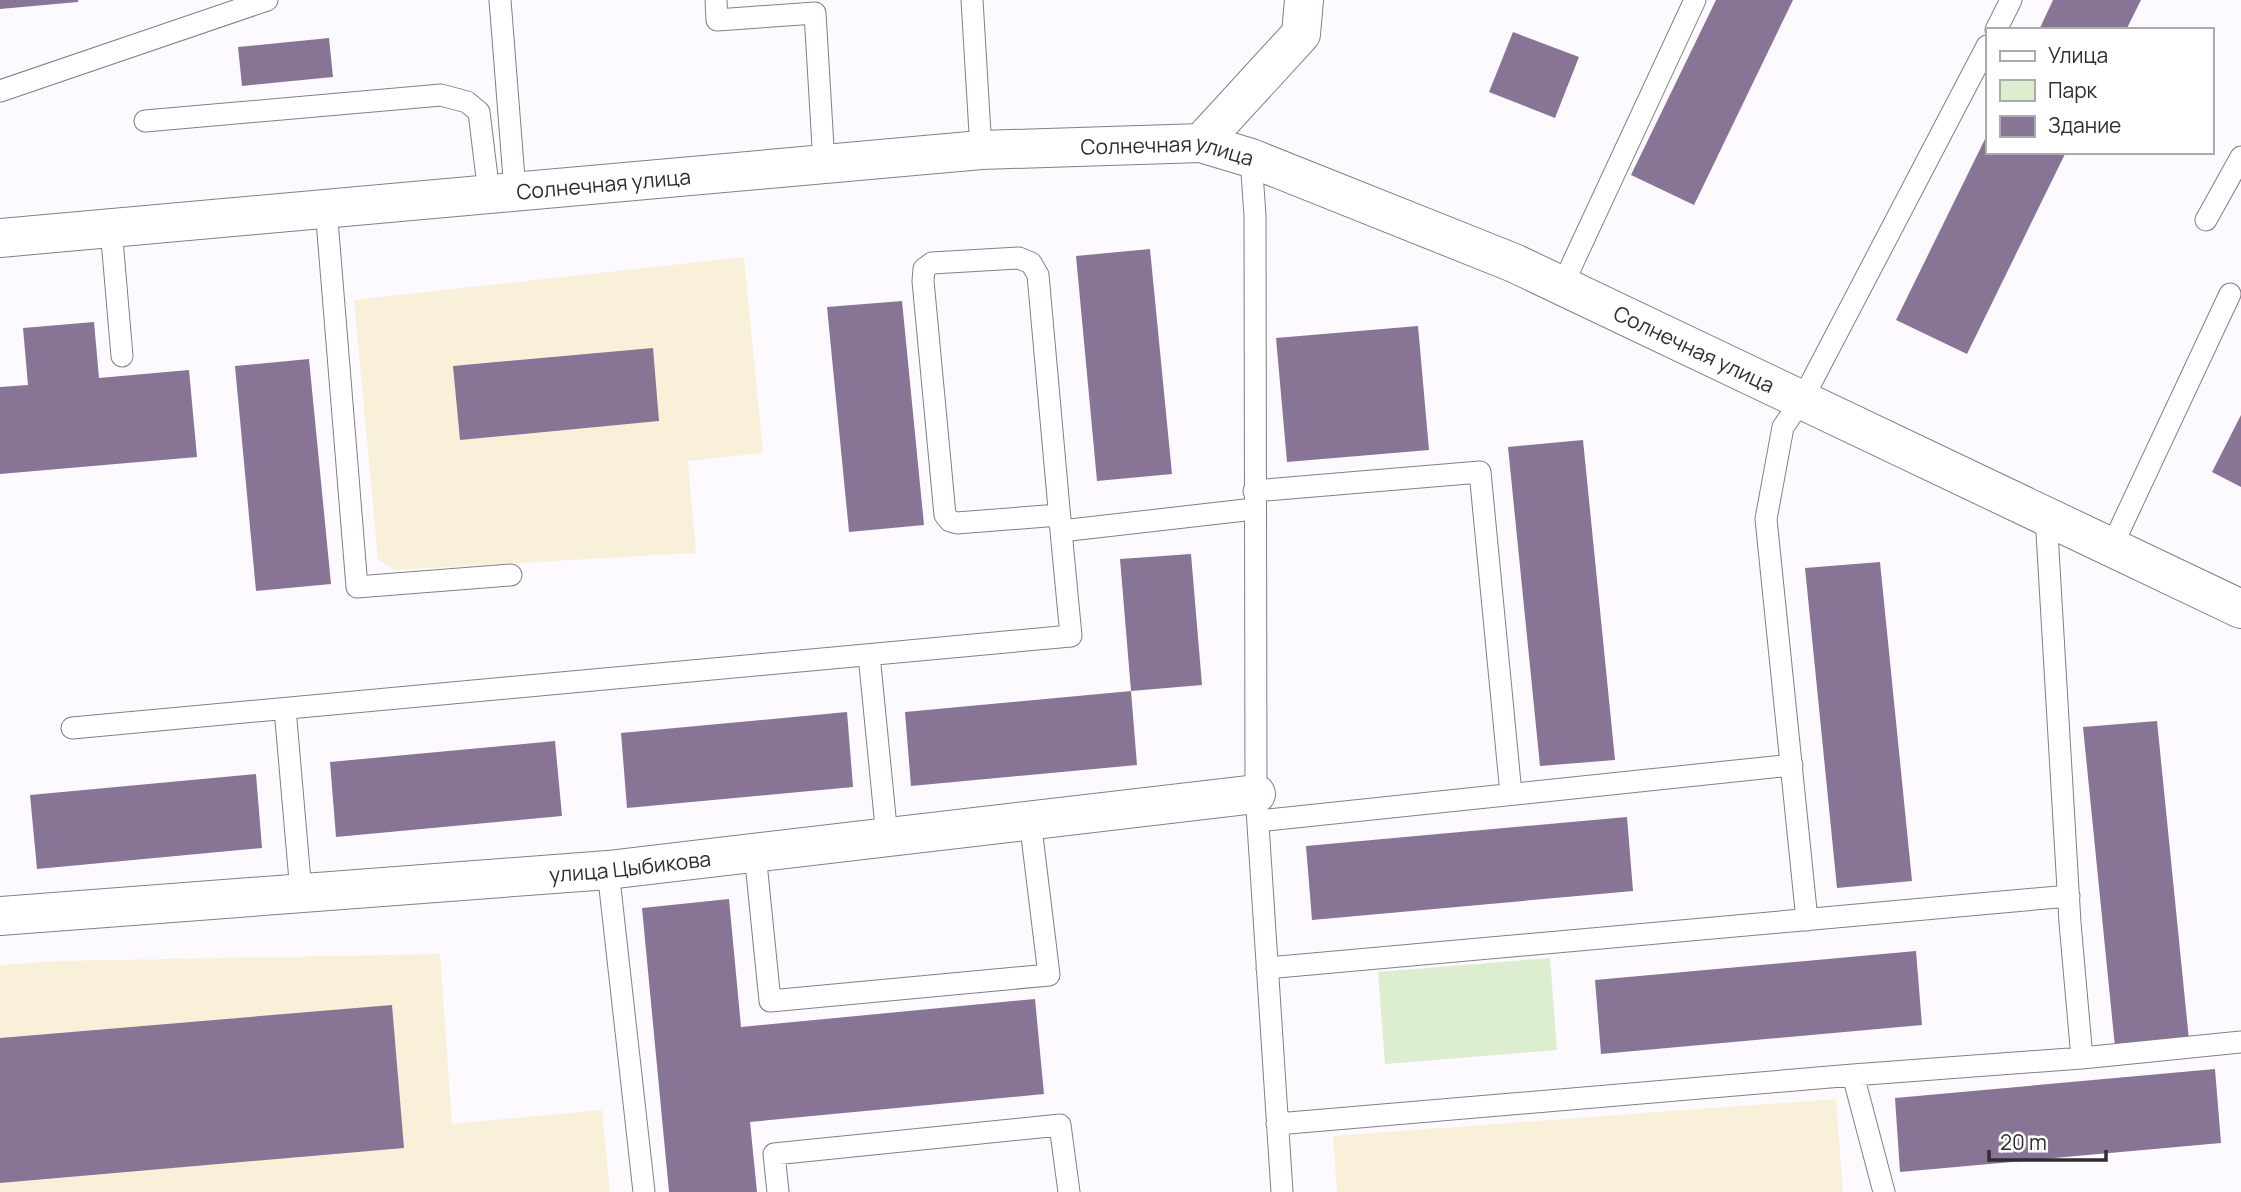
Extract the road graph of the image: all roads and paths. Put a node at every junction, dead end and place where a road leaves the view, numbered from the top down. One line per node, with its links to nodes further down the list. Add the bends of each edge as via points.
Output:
1 (267, 0): 10 (lane)
2 (500, 0): 17 (lane)
3 (716, 0): 16 (lane, via 717,20 815,13)
4 (972, 0): 13 (lane)
5 (1304, 0): 12 (street, via 1301,34)
6 (1695, 0): 22 (lane)
7 (2011, 0): 8 (lane)
8 (1997, 28)
9 (1986, 48): 25 (lane)
10 (0, 91)
11 (145, 121): 17 (lane, via 442,95 467,102 479,112)
12 (1201, 143): 13 (street, Солнечная улица); 15 (street, Солнечная улица)
13 (981, 150): 16 (street, Солнечная улица)
14 (2241, 157): 19 (lane)
15 (1251, 158): 22 (street, Солнечная улица); 26 (lane)
16 (824, 164): 17 (street, Солнечная улица)
17 (502, 192): 18 (street, Солнечная улица)
18 (326, 208): 20 (street, Солнечная улица); 30 (lane, via 357,587)
19 (2206, 220)
20 (111, 228): 21 (street, Солнечная улица); 24 (lane)
21 (0, 238)
22 (1562, 286): 25 (street, Солнечная улица)
23 (2230, 294): 29 (lane)
24 (122, 356)
25 (1802, 400): 27 (street, Солнечная улица); 35 (lane, via 1783,427 1766,519)
26 (1254, 500): 28 (lane); 36 (lane, via 1480,472); 37 (lane)
27 (2046, 516): 29 (street, Солнечная улица); 43 (lane)
28 (1060, 523): 28 (lane, via 1038,275 1031,263 1019,258 932,263 924,269 923,281 945,515 957,523); 32 (lane, via 1071,636)
29 (2110, 548): 31 (street, Солнечная улица)
30 (511, 575)
31 (2241, 610)
32 (869, 655): 33 (lane); 39 (lane)
33 (285, 709): 34 (lane); 42 (lane)
34 (72, 728)
35 (1792, 765): 36 (lane); 45 (lane)
36 (1510, 794): 37 (lane)
37 (1257, 807): 38 (street, улица Цыбикова); 46 (lane)
38 (1030, 820): 39 (street, улица Цыбикова); 40 (lane, via 1049,975 770,1001)
39 (887, 837): 40 (street, улица Цыбикова)
40 (755, 853): 41 (street, улица Цыбикова)
41 (608, 870): 42 (street, улица Цыбикова); 51 (lane)
42 (301, 892): 44 (street, улица Цыбикова)
43 (2069, 896): 45 (lane); 48 (lane)
44 (0, 916)
45 (1807, 920): 46 (lane)
46 (1267, 968): 50 (lane)
47 (2241, 1042): 48 (lane)
48 (2082, 1058): 49 (lane)
49 (1853, 1075): 50 (lane); 55 (lane)
50 (1276, 1124): 54 (lane)
51 (644, 1192)
52 (778, 1192): 53 (lane, via 774,1154 1060,1125)
53 (1069, 1192)
54 (1282, 1192)
55 (1884, 1192)

